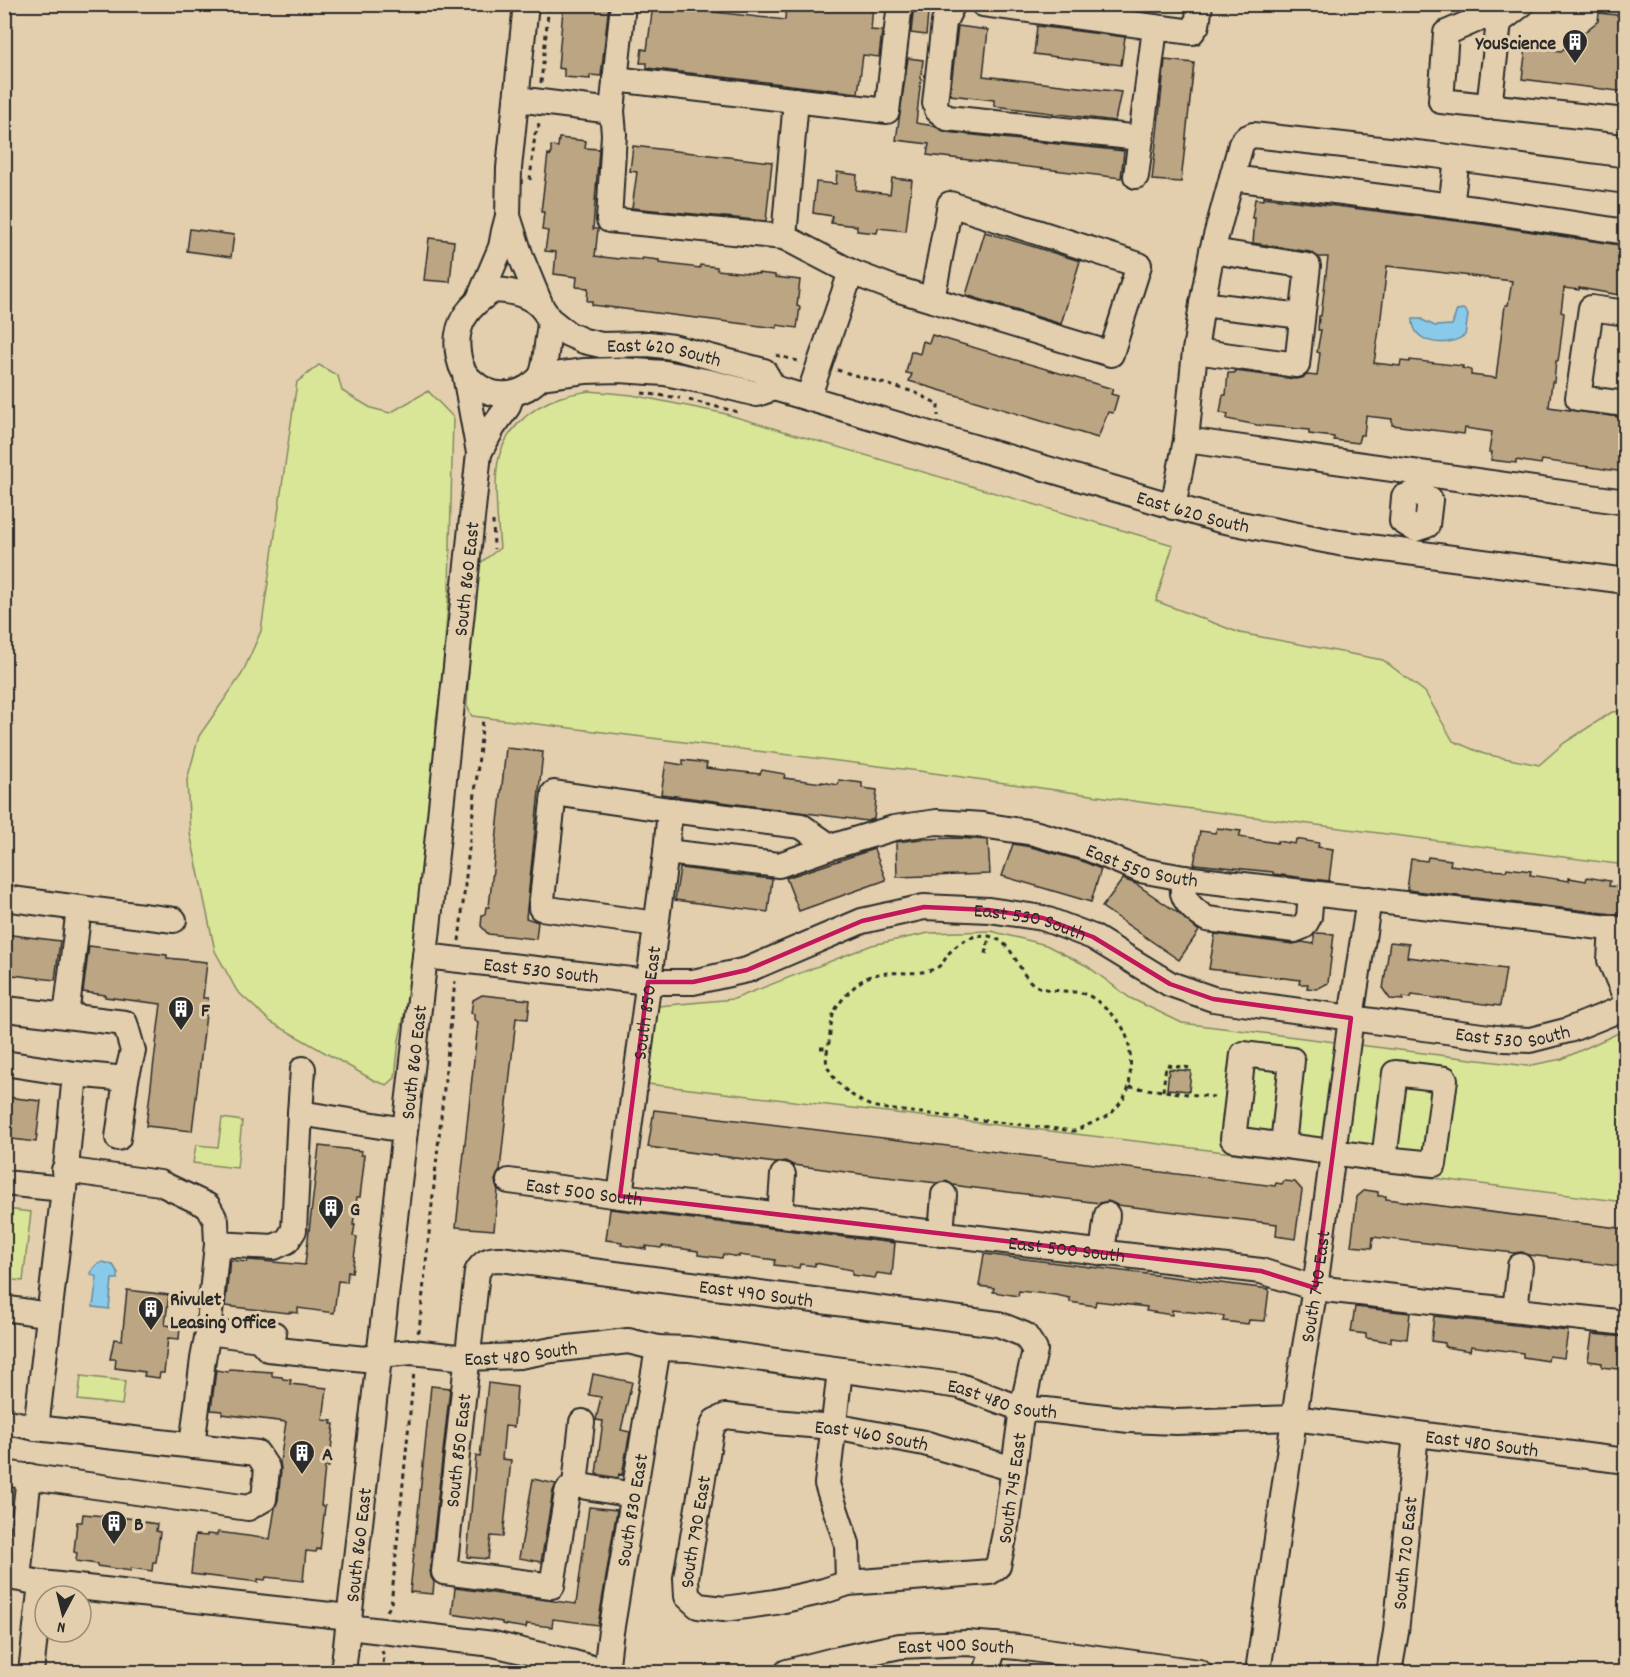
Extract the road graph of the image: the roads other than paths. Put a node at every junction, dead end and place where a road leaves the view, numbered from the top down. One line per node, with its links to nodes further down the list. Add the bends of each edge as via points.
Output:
1 (526, 4): 12 (street)
2 (623, 4): 11 (street)
3 (900, 4): 13 (street, via 887,111)
4 (953, 4): 17 (street, via 944,22 934,103 947,118)
5 (983, 4): 8 (street)
6 (1200, 4): 10 (street, via 1192,33)
7 (1522, 4): 9 (street)
8 (1011, 6): 10 (street)
9 (1499, 22): 14 (street); 14 (street, via 1483,17 1446,33 1441,101)
10 (1155, 28): 17 (street)
11 (615, 79): 13 (street); 15 (street)
12 (517, 99): 15 (street); 23 (street, via 508,168)
13 (796, 100): 25 (street)
14 (1489, 107): 16 (street)
15 (612, 111): 25 (street, via 609,220)
16 (1626, 121)
17 (1141, 138): 19 (street)
18 (1457, 159): 20 (street, via 1253,135 1241,144); 21 (street); 22 (street)
19 (1136, 176)
20 (1232, 178): 22 (street); 26 (street)
21 (1626, 181)
22 (1451, 206): 24 (street)
23 (508, 216): 28 (street, via 501,248); 31 (street)
24 (1626, 232)
25 (784, 237): 27 (street)
26 (1212, 251): 30 (street); 33 (street, via 1308,266)
27 (851, 272): 29 (street); 39 (street)
28 (479, 299): 31 (street, via 494,290 512,291 527,296); 35 (street, via 467,312 457,336)
29 (932, 300): 29 (street, via 1111,354 1139,265 950,204)
30 (1202, 304): 33 (street); 34 (street)
31 (545, 313): 36 (street, via 546,352); 37 (street, East 620 South, via 568,334 584,341 673,347 764,371)
32 (1626, 313): 40 (street, via 1591,308 1578,398)
33 (1302, 316): 34 (street, via 1297,365)
34 (1195, 351): 41 (street)
35 (465, 375): 38 (street, via 486,391); 42 (street, South 860 East)
36 (540, 377): 37 (street, East 620 South, via 585,370 619,370 665,373 756,394); 38 (street)
37 (774, 388): 39 (street, East 620 South)
38 (512, 395): 42 (street, South 860 East)
39 (808, 398): 45 (street, East 620 South)
40 (1626, 404)
41 (1186, 440): 43 (street); 45 (street)
42 (478, 453): 59 (street, South 860 East)
43 (1420, 482): 44 (street); 46 (street, via 1404,497 1402,513 1402,521 1415,528)
44 (1626, 502)
45 (1173, 507): 46 (street, East 620 South, via 1267,530)
46 (1412, 553): 47 (street, East 620 South)
47 (1626, 581)
48 (670, 810): 49 (street, via 801,825); 50 (street, South 850 East); 57 (street, via 554,793 541,908)
49 (831, 847): 50 (street, East 550 South, via 779,865); 51 (street, East 550 South, via 926,823 982,825 1034,833 1087,848 1140,870)
50 (666, 852): 57 (street, South 850 East)
51 (1184, 878): 52 (street, East 550 South); 52 (street, via 1182,892 1207,919 1294,930 1304,926 1309,917)
52 (1311, 893): 54 (street, East 550 South)
53 (4, 898): 55 (street)
54 (1369, 899): 58 (street, East 550 South); 65 (street, South 740 East)
55 (80, 908): 56 (street); 64 (street)
56 (174, 920)
57 (656, 924): 60 (street, South 850 East)
58 (1619, 929): 61 (street, via 1610,960)
59 (425, 956): 60 (street, East 530 South); 71 (street, South 860 East)
60 (648, 982): 65 (street, East 530 South, via 693,982 747,970 862,921 914,910 989,910 1042,918 1093,938 1170,984 1213,999); 81 (street, South 850 East)
61 (1626, 998)
62 (1626, 1007): 65 (street, East 530 South, via 1569,1030 1530,1040)
63 (4, 1011): 64 (street)
64 (66, 1016): 69 (street, via 125,1023 134,1051)
65 (1351, 1018): 74 (street, South 740 East)
66 (4, 1063): 68 (street)
67 (303, 1069): 70 (street)
68 (75, 1074): 69 (street); 77 (street)
69 (126, 1079): 72 (street)
70 (300, 1113): 71 (street); 85 (street, via 294,1230 287,1240 274,1247)
71 (405, 1130): 97 (street, South 860 East)
72 (118, 1138)
73 (1282, 1145): 74 (street)
74 (1333, 1152): 75 (street); 89 (street, South 740 East)
75 (1384, 1159)
76 (783, 1175): 82 (street)
77 (64, 1179): 79 (street); 85 (street, via 160,1183 208,1206 216,1221); 92 (street)
78 (509, 1181): 81 (street, East 500 South)
79 (4, 1183)
80 (944, 1195): 84 (street)
81 (620, 1196): 82 (street, East 500 South)
82 (780, 1215): 84 (street, East 500 South)
83 (1107, 1215): 86 (street)
84 (941, 1234): 86 (street, East 500 South)
85 (217, 1244): 94 (street)
86 (1102, 1253): 89 (street, East 500 South, via 1261,1271)
87 (487, 1260): 95 (street, East 490 South, via 998,1324); 98 (street, South 850 East, via 477,1272)
88 (1520, 1266): 91 (street)
89 (1315, 1288): 91 (street, East 500 South); 102 (street, South 740 East)
90 (4, 1308): 92 (street)
91 (1515, 1310): 93 (street, East 500 South)
92 (50, 1315): 106 (street)
93 (1626, 1323)
94 (208, 1332): 97 (street, via 259,1339 271,1334 365,1342); 108 (street)
95 (1025, 1335): 100 (street, South 745 East, via 1035,1350)
96 (658, 1347): 98 (street, East 480 South, via 628,1341 520,1356); 99 (street, East 480 South); 114 (street, South 830 East)
97 (379, 1355): 98 (street, East 480 South, via 412,1352); 118 (street, South 860 East)
98 (467, 1358): 113 (street, South 850 East, via 444,1572 552,1587 567,1493)
99 (840, 1370): 100 (street, East 480 South, via 960,1386); 105 (street)
100 (1022, 1409): 102 (street, East 480 South, via 1176,1422); 110 (street, South 745 East)
101 (726, 1416): 105 (street, East 460 South); 117 (street, South 790 East, via 715,1421 711,1431 686,1578 687,1596 698,1605 724,1609 775,1602)
102 (1294, 1418): 107 (street, East 480 South); 127 (street, South 740 East)
103 (4, 1421): 106 (street)
104 (582, 1422): 113 (street)
105 (833, 1426): 110 (street, East 460 South, via 924,1443); 117 (street, via 828,1484 848,1544)
106 (36, 1428): 108 (street)
107 (1416, 1434): 109 (street, East 480 South); 128 (street, South 720 East)
108 (192, 1446): 112 (street, via 257,1453 267,1468 264,1499 248,1508)
109 (1626, 1461)
110 (1014, 1469): 117 (street, South 745 East, via 1001,1554 998,1566 990,1572)
111 (4, 1473): 112 (street)
112 (29, 1476): 115 (street)
113 (573, 1487): 114 (street)
114 (633, 1495): 123 (street, South 830 East)
115 (11, 1577): 116 (street)
116 (41, 1583): 118 (street); 121 (street)
117 (848, 1583)
118 (349, 1622): 122 (street, South 860 East); 123 (street, via 493,1644)
119 (995, 1645): 120 (street, East 400 South); 124 (street, East 400 South, via 900,1646); 125 (street)
120 (1096, 1665): 126 (street, East 400 South)
121 (30, 1672)
122 (343, 1672)
123 (606, 1672)
124 (787, 1672)
125 (986, 1672)
126 (1199, 1672)
127 (1258, 1672)
128 (1389, 1672)

